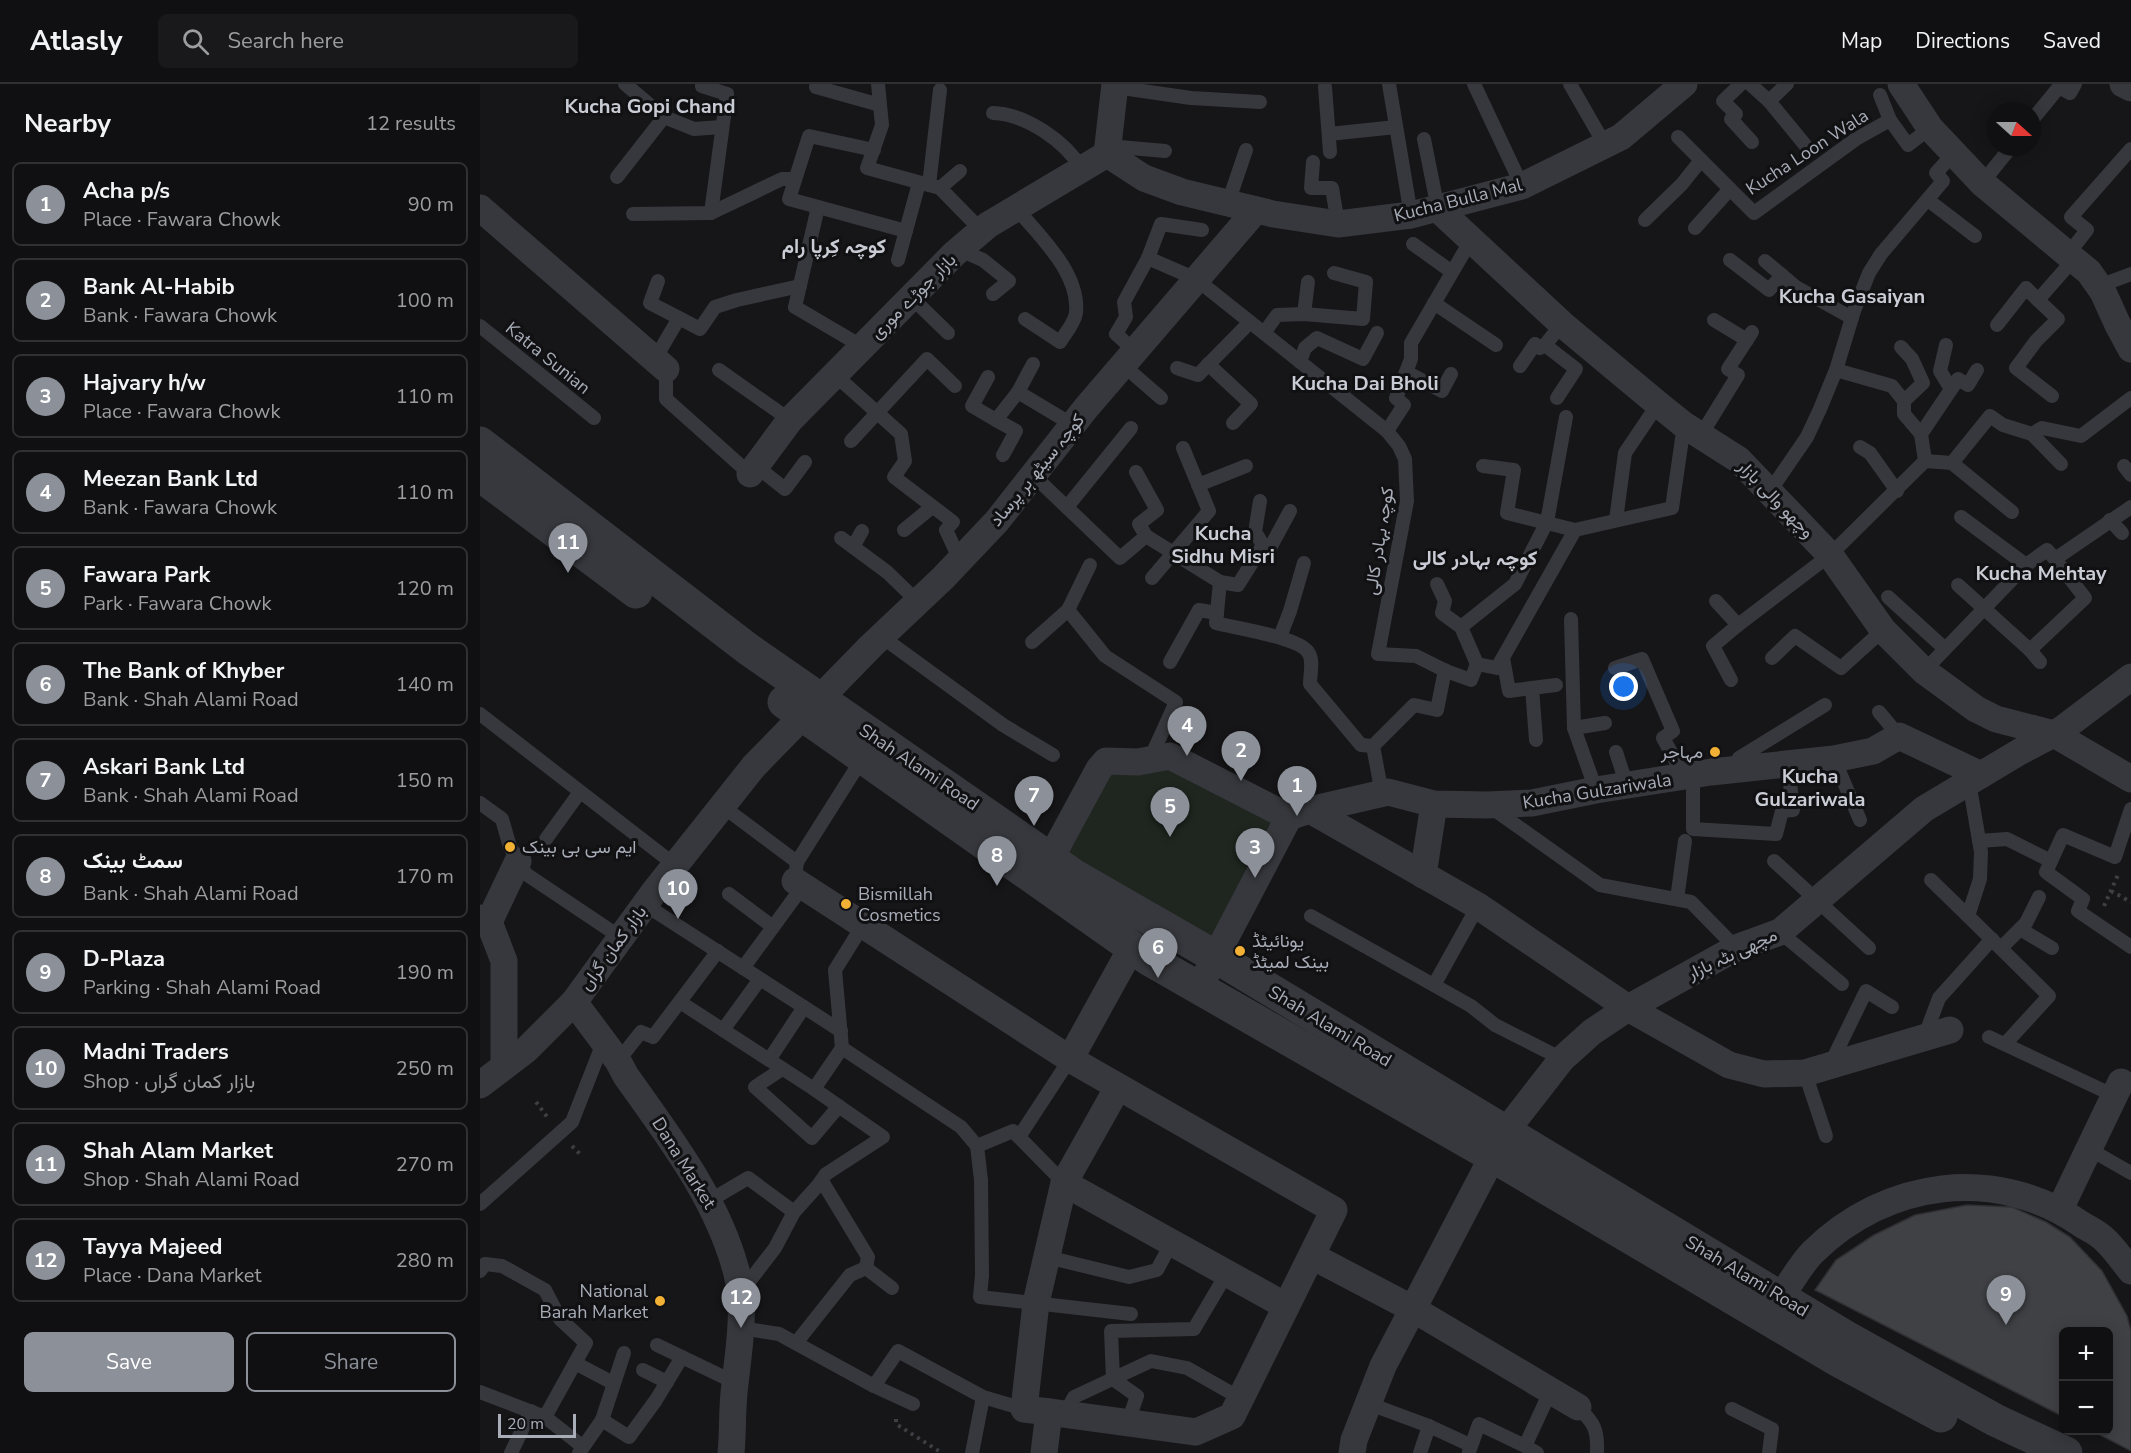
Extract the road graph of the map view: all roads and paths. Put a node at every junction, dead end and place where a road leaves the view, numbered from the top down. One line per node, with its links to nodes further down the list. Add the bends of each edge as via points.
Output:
1 (625, 84): 25 (lane)
2 (702, 84): 27 (lane, via 727,94)
3 (878, 84): 22 (lane)
4 (1389, 84): 28 (lane)
5 (1474, 84): 52 (lane)
6 (1570, 84): 34 (lane)
7 (1684, 84): 34 (street, Kucha Bulla Mal, via 1621,137)
8 (1742, 84): 33 (lane, via 1723,101 1736,114 1731,119)
9 (1750, 84): 20 (lane)
10 (1786, 84): 20 (lane)
11 (2075, 84): 23 (lane, via 2070,93 2059,87)
12 (2123, 84): 16 (street)
13 (1115, 86): 19 (lane); 37 (street)
14 (816, 87): 22 (lane)
15 (1325, 87): 30 (lane)
16 (2131, 88)
17 (940, 90): 51 (lane)
18 (1890, 90): 26 (lane); 29 (street)
19 (1191, 91): 21 (lane)
20 (1769, 101): 41 (lane)
21 (1260, 102)
22 (880, 105): 36 (lane, via 882,125)
23 (2041, 109)
24 (993, 113): 46 (lane, via 1003,113 1050,134)
25 (664, 117): 27 (lane, via 694,129); 48 (lane)
26 (1890, 120): 29 (lane, Kucha Loon Wala, via 1908,145); 53 (lane, Kucha Loon Wala, via 1856,139 1754,213)
27 (722, 127): 61 (lane)
28 (1396, 127): 30 (lane); 63 (lane)
29 (1930, 128): 42 (street)
30 (1329, 134): 40 (lane)
31 (1678, 137): 44 (lane, Kucha Loon Wala)
32 (1424, 139): 59 (lane)
33 (1752, 142)
34 (1605, 145): 52 (street, Kucha Bulla Mal)
35 (2131, 149): 74 (lane, via 2071,217 2087,230)
36 (874, 150): 49 (lane, via 810,136); 51 (lane, via 867,168)
37 (1107, 150): 39 (lane); 46 (street, بازار جوڑے موری); 55 (street, Kucha Bulla Mal, via 1144,178)
38 (1246, 150): 55 (lane)
39 (1164, 151)
40 (1330, 152)
41 (1810, 152)
42 (1954, 153): 50 (street); 54 (lane, via 1936,173 1943,181)
43 (2004, 156): 50 (lane)
44 (1701, 160): 53 (lane, Kucha Loon Wala); 64 (lane)
45 (1313, 162): 65 (lane, via 1311,188 1332,188)
46 (1082, 169): 58 (street, بازار جوڑے موری)
47 (960, 171): 51 (lane)
48 (616, 177)
49 (795, 179): 56 (lane, via 789,199); 61 (lane, via 782,179)
50 (1982, 183): 74 (street)
51 (929, 185): 68 (lane); 69 (lane)
52 (1522, 186): 59 (street, Kucha Bulla Mal)
53 (1730, 189): 66 (lane)
54 (1928, 200): 70 (lane); 94 (lane, via 1881,254 1869,273)
55 (1228, 203): 60 (street, Kucha Bulla Mal)
56 (818, 207): 68 (lane); 86 (lane)
57 (480, 208): 112 (street)
58 (1017, 209): 69 (street, بازار جوڑے موری); 95 (lane, via 1071,280 1075,298 1076,316 1060,342)
59 (1438, 209): 63 (street, Kucha Bulla Mal); 71 (street, وچھو والی بازار)
60 (1256, 210): 65 (street, Kucha Bulla Mal); 83 (street, کوچہ سیٹھ ہر پرساد)
61 (711, 213): 62 (lane)
62 (633, 214)
63 (1411, 215): 65 (street, Kucha Bulla Mal)
64 (1646, 220)
65 (1338, 224)
66 (1695, 228)
67 (1202, 230): 75 (lane, via 1161,224)
68 (906, 231): 76 (lane)
69 (982, 231): 73 (street, بازار جوڑے موری)
70 (1975, 236)
71 (1471, 240): 79 (lane); 98 (street, وچھو والی بازار)
72 (1413, 244): 79 (lane)
73 (960, 249): 88 (lane, via 983,260 1009,281); 89 (street, بازار جوڑے موری)
74 (2071, 257): 87 (street); 90 (lane)
75 (1148, 258): 83 (lane, کوچہ بہادر کالی); 110 (lane, via 1124,302 1126,316 1116,334)
76 (898, 260)
77 (1730, 260): 81 (lane, via 1769,290)
78 (1765, 261): 81 (lane)
79 (1452, 272): 91 (lane)
80 (1334, 273): 92 (lane, via 1366,282 1363,319)
81 (1782, 274): 94 (lane, via 1796,287)
82 (2131, 274): 87 (lane)
83 (1196, 279): 97 (lane, کوچہ بہادر کالی); 110 (street, کوچہ سیٹھ ہر پرساد)
84 (658, 281): 93 (lane, via 650,303)
85 (1308, 282): 92 (lane)
86 (800, 286): 93 (lane, via 715,307 700,329); 107 (lane, via 795,307)
87 (2099, 286): 109 (street)
88 (993, 294)
89 (912, 298): 101 (lane); 107 (street, بازار جوڑے موری)
90 (2038, 300): 99 (lane, via 2026,288); 127 (lane, via 2058,319 2016,368)
91 (1434, 303): 104 (lane); 120 (lane, via 1411,344)
92 (1304, 314): 102 (lane, via 1277,315)
93 (679, 318): 112 (lane)
94 (1852, 318): 118 (lane)
95 (1025, 319)
96 (1714, 320): 141 (lane, via 1750,336 1728,369 1738,375)
97 (1250, 322): 102 (lane, کوچہ بہادر کالی); 114 (lane)
98 (1562, 324): 105 (lane); 132 (street, وچھو والی بازار)
99 (1996, 325)
100 (480, 326): 135 (lane, Katra Sunian)
101 (948, 333)
102 (1264, 333): 111 (lane, کوچہ بہادر کالی)
103 (1377, 333): 111 (lane, via 1363,359 1317,338 1305,348)
104 (1496, 345)
105 (1545, 345): 115 (lane, via 1540,348 1535,344); 129 (lane, via 1576,369)
106 (1946, 345): 125 (lane, via 1940,371)
107 (863, 347): 121 (street, بازار جوڑے موری)
108 (1901, 347): 131 (lane, via 1912,359 1923,383)
109 (2131, 349)
110 (1129, 358): 128 (lane); 139 (street, کوچہ سیٹھ ہر پرساد)
111 (1300, 362): 142 (lane, کوچہ بہادر کالی)
112 (661, 364): 156 (lane, via 666,399)
113 (1033, 364): 126 (lane)
114 (1208, 364): 116 (lane, via 1198,375); 138 (lane, via 1251,404)
115 (1520, 366)
116 (1177, 368)
117 (719, 370): 136 (lane)
118 (1836, 370): 131 (lane, via 1892,386); 161 (lane, via 1807,437)
119 (1977, 370): 125 (lane, via 1968,385 1958,379)
120 (1406, 372): 122 (lane, via 1442,391); 142 (lane, via 1396,398 1404,405)
121 (834, 374): 133 (lane); 136 (street, بازار جوڑے موری)
122 (1451, 374)
123 (988, 377): 137 (lane, via 972,406)
124 (955, 386): 133 (lane, via 927,359)
125 (1952, 389): 143 (lane)
126 (1018, 392): 137 (lane); 139 (lane)
127 (2052, 396)
128 (1161, 398)
129 (1557, 398)
130 (2131, 398): 144 (lane, via 2082,436 2042,428)
131 (1904, 401): 143 (lane, via 1904,414)
132 (1658, 404): 141 (street, وچھو والی بازار); 170 (lane, via 1625,453)
133 (878, 412): 145 (lane); 164 (lane, via 901,434 905,461 894,477)
134 (1566, 417): 172 (lane)
135 (594, 418)
136 (790, 420): 156 (street, بازار جوڑے موری)
137 (996, 420): 149 (lane, via 1016,431)
138 (1233, 423)
139 (1072, 425): 159 (street, کوچہ سیٹھ ہر پرساد)
140 (1131, 428): 165 (lane)
141 (1692, 430): 161 (street, وچھو والی بازار, via 1739,460); 170 (lane, via 1672,508)
142 (1387, 431): 213 (lane, کوچہ بہادر کالی, via 1405,459 1407,501 1378,654 1416,656)
143 (1921, 434): 150 (lane)
144 (2032, 434): 152 (lane, via 2003,425 1990,416); 153 (lane)
145 (851, 441)
146 (480, 443): 220 (street, Shah Alami Road, via 748,649)
147 (1860, 447): 162 (lane, via 1870,453)
148 (1183, 448): 160 (lane)
149 (1003, 455)
150 (1925, 461): 152 (lane); 162 (lane)
151 (805, 462): 156 (lane, via 785,489)
152 (1952, 463): 168 (lane)
153 (2061, 464)
154 (1246, 466): 160 (lane)
155 (1483, 466): 172 (lane, via 1514,471 1507,513)
156 (753, 470)
157 (1136, 472): 177 (lane, via 1157,510 1139,524)
158 (480, 475): 220 (street, Shah Alami Road)
159 (1033, 475): 165 (lane); 184 (street, کوچہ سیٹھ ہر پرساد)
160 (1198, 485): 181 (lane, via 1209,512)
161 (1770, 490): 182 (street, وچھو والی بازار)
162 (1897, 491): 182 (lane)
163 (1260, 501): 179 (lane, via 1255,532)
164 (932, 507): 173 (lane); 184 (lane, via 953,522 946,530)
165 (1067, 507): 177 (lane, via 1120,558)
166 (2131, 507): 171 (lane)
167 (1290, 512): 179 (lane, via 1270,548)
168 (2012, 512)
169 (1961, 517): 187 (lane)
170 (1616, 520): 174 (lane)
171 (2110, 520): 176 (lane); 183 (lane)
172 (1547, 522): 174 (lane); 200 (lane, via 1515,584)
173 (904, 530)
174 (1575, 530): 207 (lane)
175 (862, 531): 180 (lane)
176 (2122, 533)
177 (1146, 536): 181 (lane)
178 (841, 538): 180 (lane)
179 (1263, 545): 189 (lane, via 1238,585)
180 (853, 547): 194 (lane)
181 (1173, 553): 188 (lane); 189 (lane)
182 (1830, 555): 199 (lane); 201 (street, وچھو والی بازار)
183 (2055, 559): 187 (lane, via 2047,550); 206 (lane, via 2085,598)
184 (960, 560): 194 (street, کوچہ سیٹھ ہر پرساد)
185 (1304, 563): 203 (lane)
186 (1090, 565): 196 (lane)
187 (2026, 565): 195 (lane)
188 (1152, 578)
189 (1221, 582): 197 (lane)
190 (1437, 584): 200 (lane, via 1445,601 1442,613)
191 (1958, 585): 195 (lane)
192 (1888, 597): 205 (lane)
193 (1716, 601): 199 (lane)
194 (918, 602): 202 (street, کوچہ سیٹھ ہر پرساد)
195 (1984, 609): 205 (lane); 206 (lane)
196 (1068, 610): 204 (lane); 232 (lane, via 1105,656 1176,702)
197 (1217, 613): 203 (lane, via 1216,623); 209 (lane, via 1199,610)
198 (1571, 619): 224 (lane)
199 (1738, 625): 216 (lane, via 1713,646)
200 (1461, 627): 211 (lane)
201 (1883, 630): 208 (lane, via 1841,668 1795,636); 214 (street, وچھو والی بازار)
202 (882, 637): 220 (street, کوچہ سیٹھ ہر پرساد); 230 (lane, via 1004,725)
203 (1280, 638): 228 (lane, via 1308,650 1310,684 1361,745)
204 (1032, 642)
205 (1944, 648): 214 (lane)
206 (2030, 650): 210 (lane)
207 (1503, 657): 211 (lane, via 1497,668); 218 (lane, via 1509,691)
208 (1772, 658)
209 (1170, 662)
210 (2040, 662)
211 (1478, 664): 213 (lane, via 1472,680)
212 (1615, 668): 236 (lane, via 1642,659 1672,731 1663,738)
213 (1445, 670): 228 (lane, via 1437,710 1414,705)
214 (1924, 671): 225 (street, وچھو والی بازار, via 1996,719)
215 (2131, 677): 225 (street, مچھی ہٹہ بازار)
216 (1731, 680)
217 (1556, 685): 218 (lane)
218 (1532, 688): 227 (lane)
219 (1825, 705): 235 (lane, via 1739,758)
220 (812, 708): 231 (street, Shah Alami Road); 246 (street, بازار کمان گراں, via 754,766); 258 (street, Shah Alami Road)
221 (1879, 712): 226 (lane)
222 (480, 714): 241 (lane)
223 (1605, 723): 224 (lane)
224 (1574, 729): 240 (lane)
225 (2054, 734): 237 (street, مچھی ہٹہ بازار); 238 (street, وچھو والی بازار)
226 (1899, 736): 233 (street, Kucha Gulzariwala, via 1873,751); 237 (street)
227 (1536, 740)
228 (1373, 746): 242 (lane)
229 (1616, 752): 239 (lane)
230 (1053, 755)
231 (862, 759): 258 (street, Shah Alami Road); 260 (lane)
232 (1150, 759): 248 (street, via 1170,756); 258 (street, via 1124,764 1106,761)
233 (1834, 759): 234 (street, Kucha Gulzariwala); 249 (lane)
234 (1788, 764): 235 (street, Kucha Gulzariwala); 236 (lane, via 1793,810 1782,811 1776,834 1693,829)
235 (1741, 769): 236 (street, Kucha Gulzariwala)
236 (1688, 775): 239 (street, Kucha Gulzariwala)
237 (1975, 779): 252 (lane); 266 (street, مچھی ہٹہ بازار, via 1924,809)
238 (2131, 779)
239 (1627, 786): 240 (street, Kucha Gulzariwala)
240 (1596, 790): 245 (street, Kucha Gulzariwala, via 1532,803)
241 (580, 792): 250 (lane); 257 (lane)
242 (1382, 794): 244 (street, Kucha Gulzariwala, via 1388,792); 248 (street, Kucha Gulzariwala)
243 (480, 803): 254 (lane, via 502,819)
244 (1434, 804): 245 (street, Kucha Gulzariwala); 259 (street)
245 (1487, 805): 265 (lane, via 1600,885)
246 (722, 806): 257 (street, بازار کمان گراں); 260 (lane)
247 (2131, 809): 253 (lane)
248 (1300, 814): 259 (street); 286 (street)
249 (1860, 820)
250 (546, 839)
251 (1685, 841): 265 (lane)
252 (1979, 841): 256 (lane, via 2007,839); 271 (lane, via 1980,879)
253 (2115, 857): 256 (lane, via 2063,835); 262 (path, via 2107,871 2119,876)
254 (518, 861): 276 (street); 278 (lane, via 526,874)
255 (1774, 861): 266 (lane)
256 (2051, 861): 272 (lane, via 2046,872 2083,899 2078,911)
257 (675, 865): 268 (street, بازار کمان گراں)
258 (1044, 870): 280 (street, Shah Alami Road); 286 (street, Shah Alami Road, via 1075,876)
259 (1423, 874): 269 (street)
260 (798, 876): 273 (street); 274 (lane)
261 (1931, 880): 271 (lane)
262 (2111, 891): 267 (path); 272 (path)
263 (729, 894): 274 (lane)
264 (2039, 897): 275 (lane)
265 (1677, 899): 282 (lane, via 1691,902)
266 (1817, 900): 277 (street, مچھی ہٹہ بازار); 283 (lane)
267 (2131, 902)
268 (644, 904): 278 (street, بازار کمان گراں); 285 (lane)
269 (1478, 906): 290 (lane); 296 (street)
270 (1311, 916): 290 (lane)
271 (1968, 916): 279 (lane)
272 (2096, 923): 281 (lane)
273 (863, 925): 299 (lane, via 835,970); 305 (street)
274 (773, 927): 287 (lane)
275 (2020, 929): 279 (lane); 284 (lane)
276 (483, 930): 309 (street, via 504,961)
277 (1780, 932): 282 (street, مچھی ہٹہ بازار); 289 (lane)
278 (620, 937): 292 (street, بازار کمان گراں)
279 (1997, 943): 301 (lane, via 1939,998); 302 (lane, via 2049,996)
280 (1132, 947): 291 (street, Shah Alami Road); 305 (street)
281 (2131, 947)
282 (1736, 948): 296 (street, مچھی ہٹہ بازار)
283 (1869, 948)
284 (2052, 948)
285 (718, 951): 287 (lane); 293 (lane)
286 (1216, 957): 291 (street); 319 (street, Shah Alami Road)
287 (742, 968): 288 (lane)
288 (760, 979): 294 (lane); 297 (lane)
289 (1842, 984)
290 (1434, 985): 306 (lane, via 1495,1025)
291 (1199, 988): 319 (street, Shah Alami Road)
292 (574, 1002): 304 (street, Dana Market); 309 (street, بازار کمان گراں, via 526,1050)
293 (680, 1002): 297 (lane); 304 (lane, via 653,1037 641,1032)
294 (804, 1007): 299 (lane); 307 (lane)
295 (1892, 1007): 308 (lane, via 1866,991)
296 (1628, 1008): 306 (street, مچھی ہٹہ بازار, via 1592,1032); 311 (street, via 1729,1065 1764,1074)
297 (723, 1030): 307 (lane)
298 (1950, 1030): 301 (street)
299 (841, 1031): 303 (lane)
300 (1989, 1037): 302 (lane)
301 (1924, 1038): 308 (street)
302 (2005, 1044): 312 (lane)
303 (842, 1048): 315 (lane); 320 (lane, via 962,1126)
304 (611, 1052): 325 (street, Dana Market); 326 (lane, via 572,1122)
305 (1070, 1059): 314 (street); 318 (lane)
306 (1562, 1059): 319 (street, مچھی ہٹہ بازار)
307 (770, 1060): 310 (lane)
308 (1830, 1065): 311 (street)
309 (504, 1066): 313 (street, بازار کمان گراں)
310 (782, 1069): 315 (lane); 316 (lane, via 755,1087 812,1138)
311 (1805, 1073): 317 (lane)
312 (2122, 1082): 321 (street)
313 (480, 1085)
314 (1118, 1087): 323 (street); 330 (street, via 1334,1210)
315 (814, 1089): 316 (lane)
316 (839, 1106): 324 (lane, via 883,1137 826,1174)
317 (1826, 1136)
318 (1019, 1137): 320 (lane, via 1013,1131); 323 (lane)
319 (1500, 1144): 338 (street, Shah Alami Road); 341 (street, مچھی ہٹہ بازار); 382 (street, Shah Alami Road, via 1839,1361)
320 (977, 1146): 339 (lane, via 981,1180 980,1297)
321 (2089, 1149): 322 (lane); 327 (street)
322 (2131, 1173)
323 (1064, 1183): 329 (street); 331 (street)
324 (819, 1184): 328 (lane); 332 (lane, via 822,1181 868,1257)
325 (709, 1201): 328 (lane, via 748,1178); 337 (street, Dana Market, via 719,1221)
326 (480, 1204)
327 (2060, 1209): 334 (street, via 2104,1239); 338 (street, via 2009,1191 1956,1186 1903,1196 1845,1225 1812,1253)
328 (794, 1212): 337 (lane, via 776,1248)
329 (1172, 1242): 331 (lane, via 1157,1270 1129,1277); 335 (street)
330 (1312, 1256): 340 (street); 341 (street)
331 (1047, 1257): 339 (street)
332 (866, 1268): 336 (lane); 344 (lane, via 850,1275)
333 (480, 1271): 348 (lane, via 485,1264 502,1266 545,1290 560,1320 586,1343)
334 (2131, 1271)
335 (1227, 1273): 340 (street); 350 (lane, via 1194,1329 1111,1331)
336 (892, 1288)
337 (740, 1294): 343 (street, Dana Market)
338 (1781, 1297): 383 (street, Shah Alami Road, via 1995,1420)
339 (1036, 1303): 342 (lane); 365 (street)
340 (1286, 1306): 359 (street)
341 (1413, 1309): 355 (street); 360 (street, مچھی ہٹہ بازار)
342 (1131, 1314)
343 (741, 1328): 344 (lane, via 779,1334); 353 (street, Dana Market)
344 (796, 1343): 354 (lane)
345 (657, 1345): 347 (lane)
346 (624, 1353): 352 (lane)
347 (682, 1357): 351 (lane); 353 (lane)
348 (575, 1363): 352 (lane); 366 (lane)
349 (643, 1370): 351 (lane)
350 (1113, 1379): 359 (lane, via 1151,1361 1187,1368); 365 (lane); 368 (lane, via 1137,1396)
351 (667, 1382): 367 (lane, via 629,1437)
352 (613, 1383): 367 (lane)
353 (736, 1383): 374 (street, Dana Market)
354 (874, 1386): 357 (lane); 358 (lane, via 898,1351)
355 (1551, 1390): 362 (street); 372 (lane)
356 (480, 1392): 364 (lane)
357 (894, 1395): 361 (lane); 375 (path, via 896,1424)
358 (983, 1397): 365 (lane); 376 (lane)
359 (1240, 1398): 368 (street, via 1232,1416 1196,1432)
360 (1367, 1403): 369 (lane); 378 (street, مچھی ہٹہ بازار)
361 (913, 1404)
362 (1578, 1407): 380 (lane, via 1593,1421)
363 (1732, 1409): 381 (lane, via 1772,1429)
364 (531, 1411): 366 (lane); 373 (lane)
365 (1046, 1411): 368 (street); 377 (street)
366 (545, 1417): 371 (lane)
367 (602, 1420): 371 (lane)
368 (1128, 1422)
369 (1429, 1426): 370 (lane); 379 (lane)
370 (1469, 1449): 372 (lane, via 1479,1424)
371 (580, 1450)
372 (1531, 1450)
373 (511, 1453)
374 (731, 1453)
375 (942, 1453)
376 (972, 1453)
377 (1044, 1453)
378 (1352, 1453)
379 (1420, 1453)
380 (1597, 1453)
381 (1769, 1453)
382 (2012, 1453)
383 (2066, 1453)

